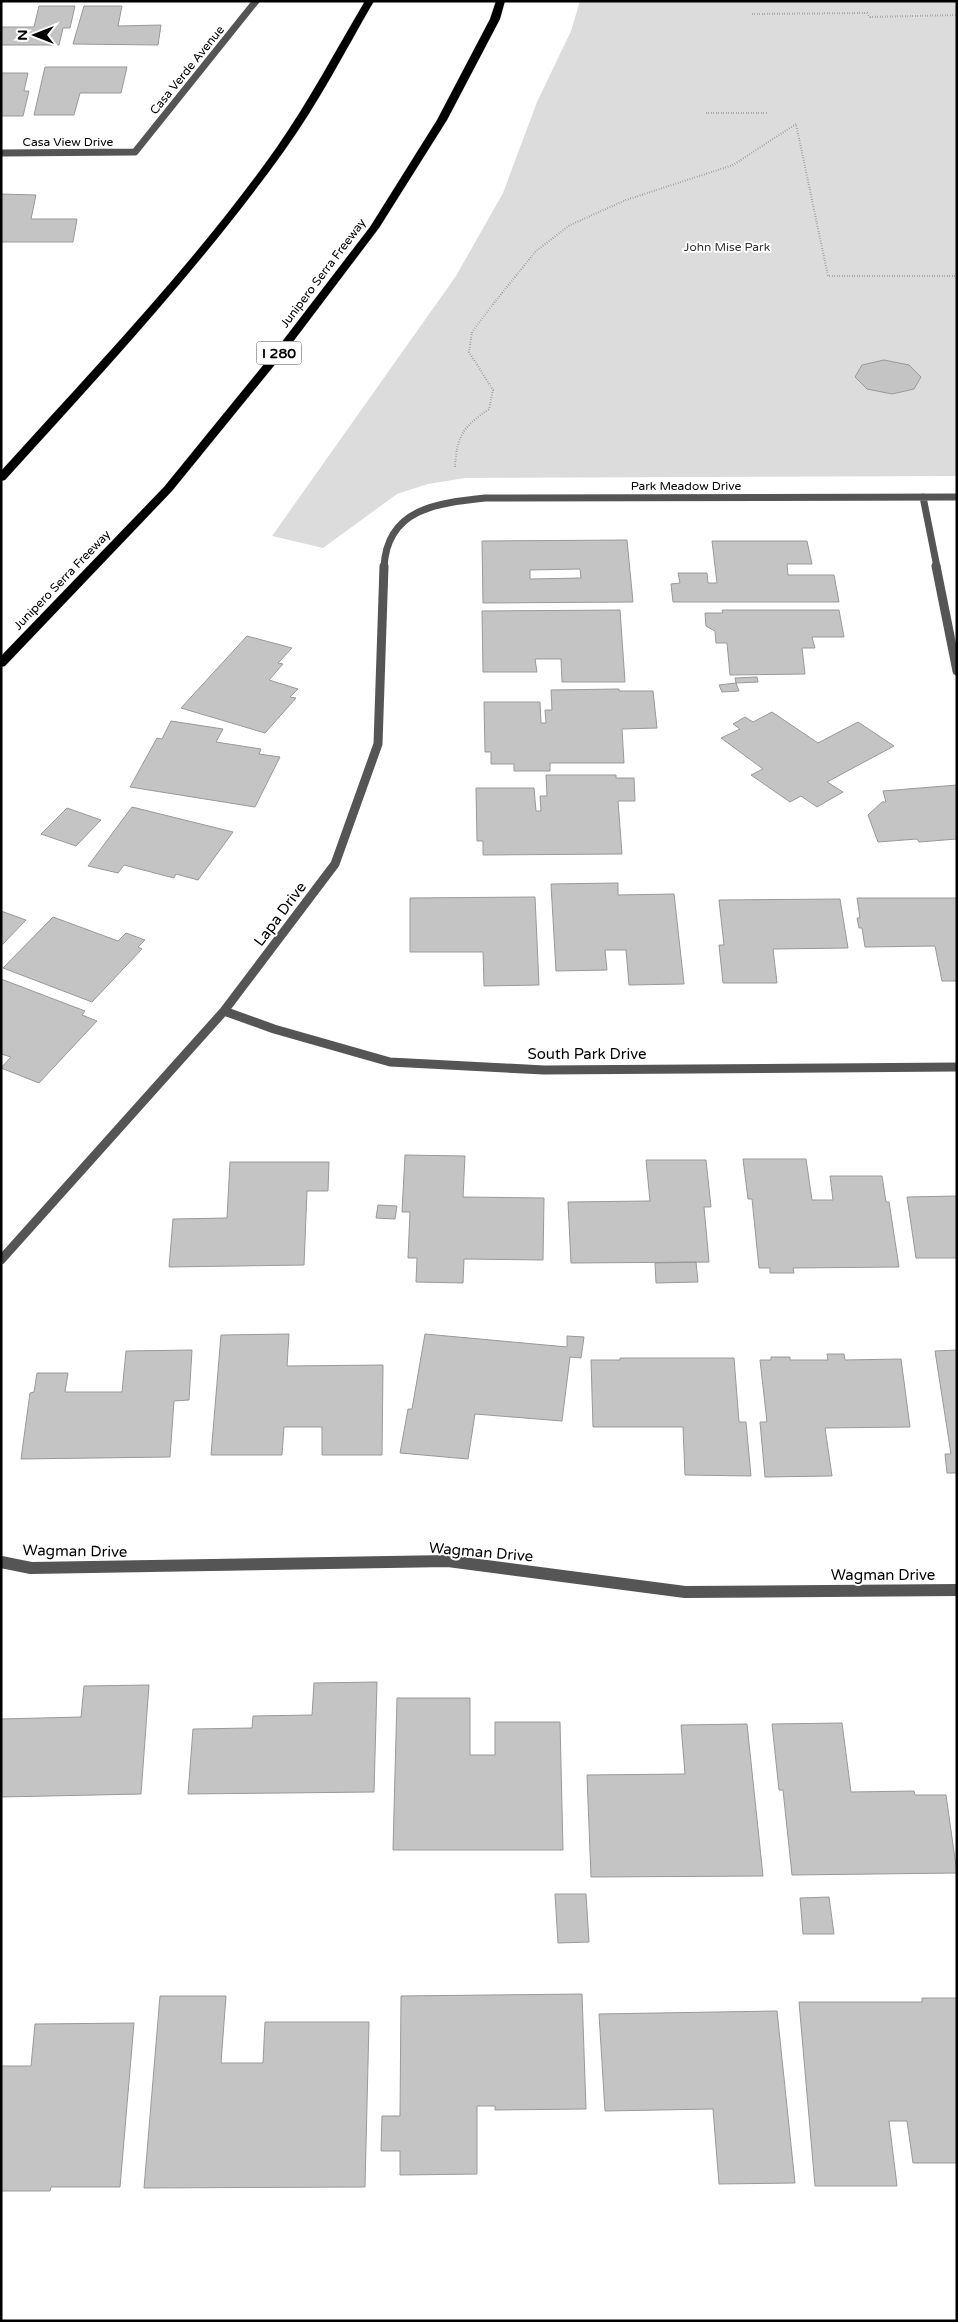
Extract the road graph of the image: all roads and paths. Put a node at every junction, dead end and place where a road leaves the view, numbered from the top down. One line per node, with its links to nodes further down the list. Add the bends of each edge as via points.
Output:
1 (256, 1): 8 (street, Casa Verde Avenue)
2 (370, 1): 12 (highway, via 306,109 239,204 144,320)
3 (501, 1): 16 (highway, Junipero Serra Freeway / I 280, via 495,19 442,120 374,228 282,349 168,489)
4 (752, 14): 5 (path, via 867,12 870,17)
5 (957, 15)
6 (706, 113): 7 (path)
7 (768, 113)
8 (135, 152): 9 (street, Casa View Drive)
9 (1, 153)
10 (957, 276): 11 (path, via 828,276 796,124 733,165 626,200 570,225 536,251 472,332 469,352 493,390 489,409 467,423 456,443)
11 (455, 475)
12 (1, 478)
13 (923, 497): 14 (street, Park Meadow Drive); 15 (street, Park Meadow Drive, via 486,498 450,501); 17 (street)
14 (957, 497)
15 (417, 512): 18 (street, Lapa Drive, via 394,529 385,550 378,744 335,864)
16 (1, 663)
17 (957, 671)
18 (224, 1011): 19 (street, South Park Drive, via 274,1029 390,1062 544,1070); 20 (street, Lapa Drive)
19 (957, 1067)
20 (1, 1260)
21 (1, 1562): 22 (street, Wagman Drive, via 31,1568 448,1561 686,1592)
22 (957, 1590)

